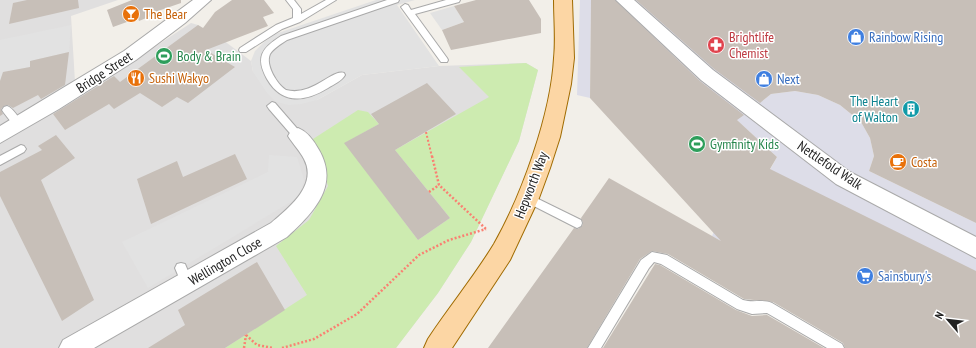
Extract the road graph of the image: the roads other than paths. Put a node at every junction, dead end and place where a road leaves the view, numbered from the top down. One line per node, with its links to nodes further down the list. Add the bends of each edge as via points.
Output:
1 (203, 0): 14 (street, Bridge Street, via 113,67)
2 (290, 0): 8 (lane, via 297,9)
3 (332, 0): 8 (lane)
4 (395, 0): 11 (lane, via 284,38 266,54 263,63 277,86 288,94 309,93)
5 (456, 0): 10 (lane, via 407,10)
6 (563, 0): 19 (main road, Hepworth Way, via 564,58 561,84 549,137)
7 (624, 0): 21 (street, Nettlefold Walk, via 707,75 843,178)
8 (297, 20): 9 (lane, via 279,27)
9 (243, 50)
10 (444, 60)
11 (341, 76)
12 (272, 106): 16 (lane)
13 (7, 110): 14 (lane)
14 (18, 124): 15 (street, Bridge Street)
15 (0, 135)
16 (298, 136): 24 (street, Wellington Close, via 310,152 317,168 314,188 301,210 278,230 184,276)
17 (21, 149): 18 (lane)
18 (0, 161)
19 (528, 198): 20 (lane); 22 (main road, Hepworth Way, via 502,252)
20 (577, 223)
21 (976, 248)
22 (443, 346)
23 (598, 347): 25 (lane, via 645,264 652,257 663,259 741,305 752,308 768,307)
24 (71, 348)
25 (838, 348)

